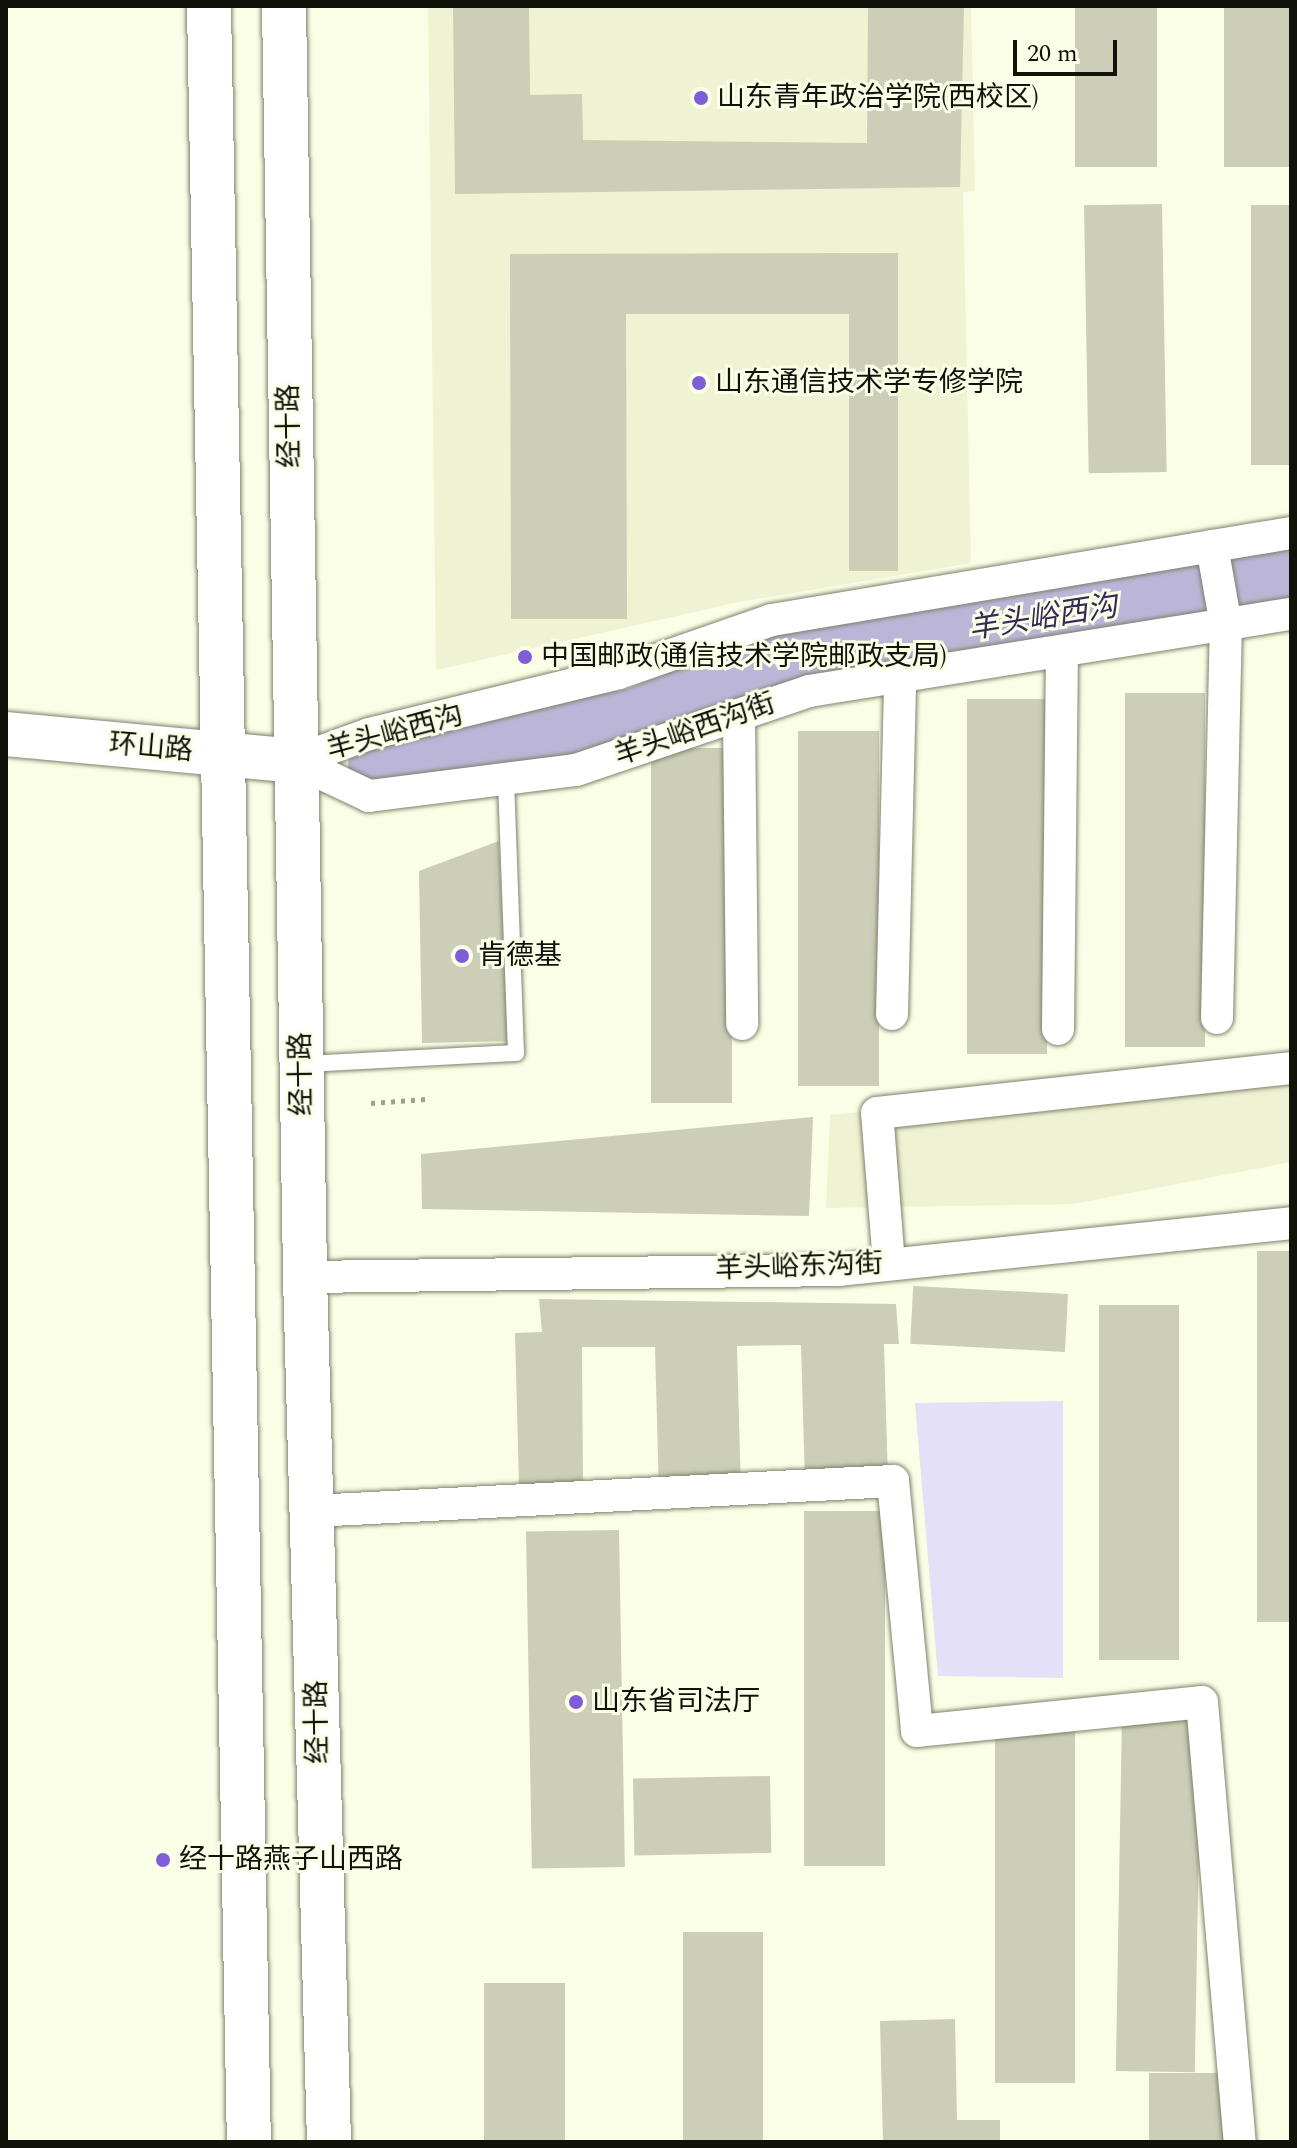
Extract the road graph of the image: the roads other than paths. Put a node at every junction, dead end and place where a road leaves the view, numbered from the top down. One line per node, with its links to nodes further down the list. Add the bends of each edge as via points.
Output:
1 (209, 6): 11 (main road)
2 (284, 6): 12 (main road, 经十路)
3 (1291, 533): 4 (street, 羊头峪西沟)
4 (1212, 548): 6 (street); 12 (street, 羊头峪西沟, via 772,620 619,673 369,734)
5 (1291, 614): 6 (street, 羊头峪西沟街)
6 (1226, 623): 7 (street, 羊头峪西沟街); 15 (street)
7 (1062, 651): 8 (street, 羊头峪西沟街); 17 (street)
8 (900, 676): 9 (street, 羊头峪西沟街, via 809,691); 14 (street)
9 (739, 715): 13 (street, 羊头峪西沟街, via 576,770); 16 (street)
10 (6, 734): 11 (main road, 环山路)
11 (220, 754): 12 (main road, 环山路); 24 (main road)
12 (295, 761): 13 (street, 羊头峪西沟街, via 369,796); 18 (main road, 经十路)
13 (506, 777): 18 (lane, via 516,1053)
14 (892, 1014)
15 (1217, 1018)
16 (742, 1024)
17 (1058, 1029)
18 (302, 1064): 22 (main road, 经十路)
19 (1291, 1068): 21 (street, via 877,1113)
20 (1291, 1223): 21 (street, 羊头峪东沟街)
21 (889, 1264): 22 (street, 羊头峪东沟街)
22 (305, 1277): 23 (main road, 经十路)
23 (313, 1511): 25 (main road, 经十路); 26 (street, via 893,1481 917,1731 1202,1702)
24 (249, 2142)
25 (329, 2142)
26 (1240, 2142)

